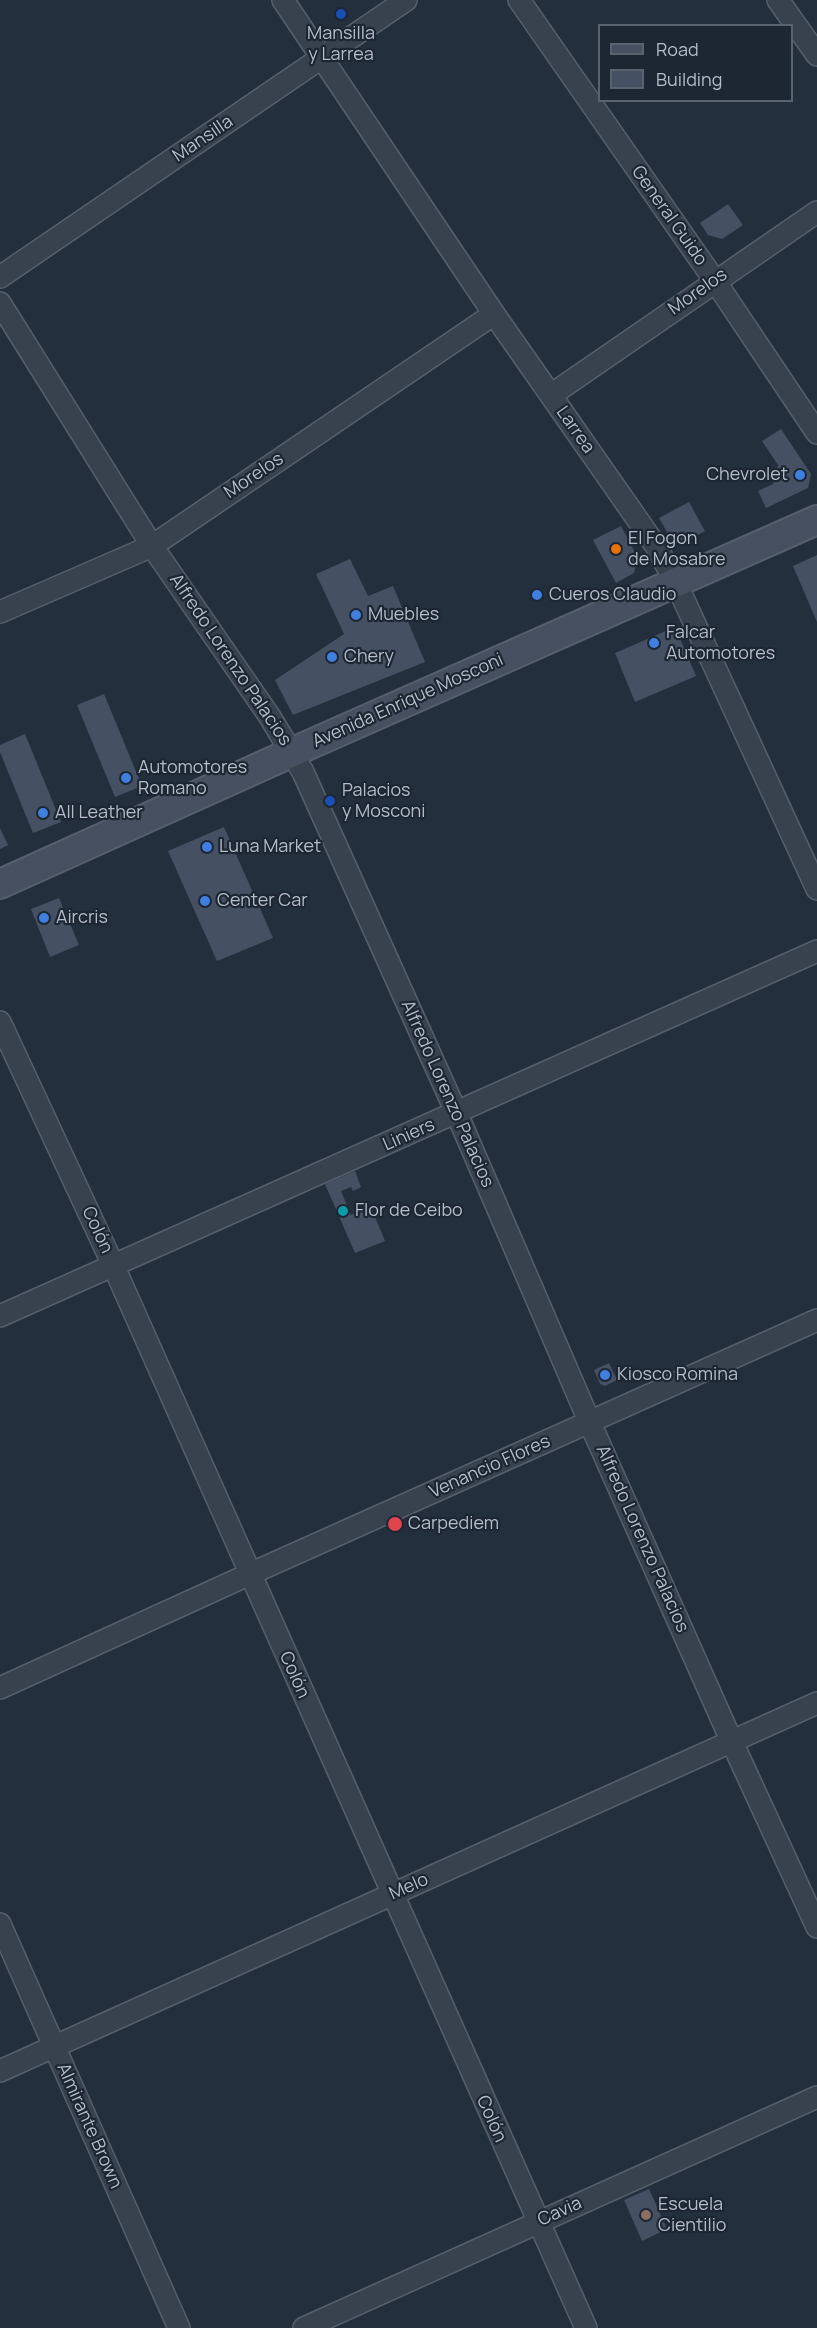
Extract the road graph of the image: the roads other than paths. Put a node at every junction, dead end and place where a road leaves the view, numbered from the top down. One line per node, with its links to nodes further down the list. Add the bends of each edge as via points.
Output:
1 (284, 0): 6 (street, Larrea)
2 (406, 0): 6 (street, Mansilla)
3 (519, 0): 9 (street, General Guido)
4 (778, 0): 5 (street)
5 (817, 55)
6 (322, 57): 8 (street, Mansilla); 11 (street, Larrea)
7 (817, 212): 9 (street, Morelos)
8 (0, 277)
9 (715, 281): 12 (street, Morelos); 13 (street, General Guido)
10 (0, 303): 15 (street, Alfredo Lorenzo Palacios)
11 (494, 314): 12 (street, Larrea); 15 (street, Morelos)
12 (551, 395): 16 (street, Larrea, via 656,546)
13 (817, 433)
14 (817, 520): 16 (main road, Avenida Enrique Mosconi)
15 (152, 546): 17 (street, Morelos); 18 (street, Alfredo Lorenzo Palacios)
16 (676, 583): 18 (main road, Avenida Enrique Mosconi); 20 (street, Larrea)
17 (0, 612)
18 (293, 752): 19 (main road, Avenida Enrique Mosconi); 23 (street, Alfredo Lorenzo Palacios)
19 (0, 884)
20 (817, 889)
21 (817, 951): 23 (street, Liniers)
22 (0, 1022): 24 (street, Colón)
23 (457, 1114): 24 (street, Liniers); 27 (street, Alfredo Lorenzo Palacios)
24 (114, 1267): 25 (street, Liniers); 28 (street, Colón)
25 (0, 1316)
26 (817, 1320): 27 (street, Venancio Flores)
27 (590, 1422): 28 (street, Venancio Flores); 31 (street, Alfredo Lorenzo Palacios)
28 (250, 1574): 29 (street, Venancio Flores); 32 (street, Colón)
29 (0, 1688)
30 (817, 1703): 31 (street, Melo)
31 (732, 1742): 32 (street, Melo); 34 (street, Alfredo Lorenzo Palacios)
32 (391, 1895): 35 (street, Melo); 38 (street, Colón)
33 (0, 1924): 35 (street, Almirante Brown)
34 (817, 1927)
35 (54, 2047): 36 (street, Melo); 39 (street, Almirante Brown)
36 (0, 2071)
37 (817, 2097): 38 (street, Cavia)
38 (537, 2223): 40 (street, Cavia); 41 (street, Colón)
39 (179, 2328)
40 (304, 2328)
41 (586, 2328)

